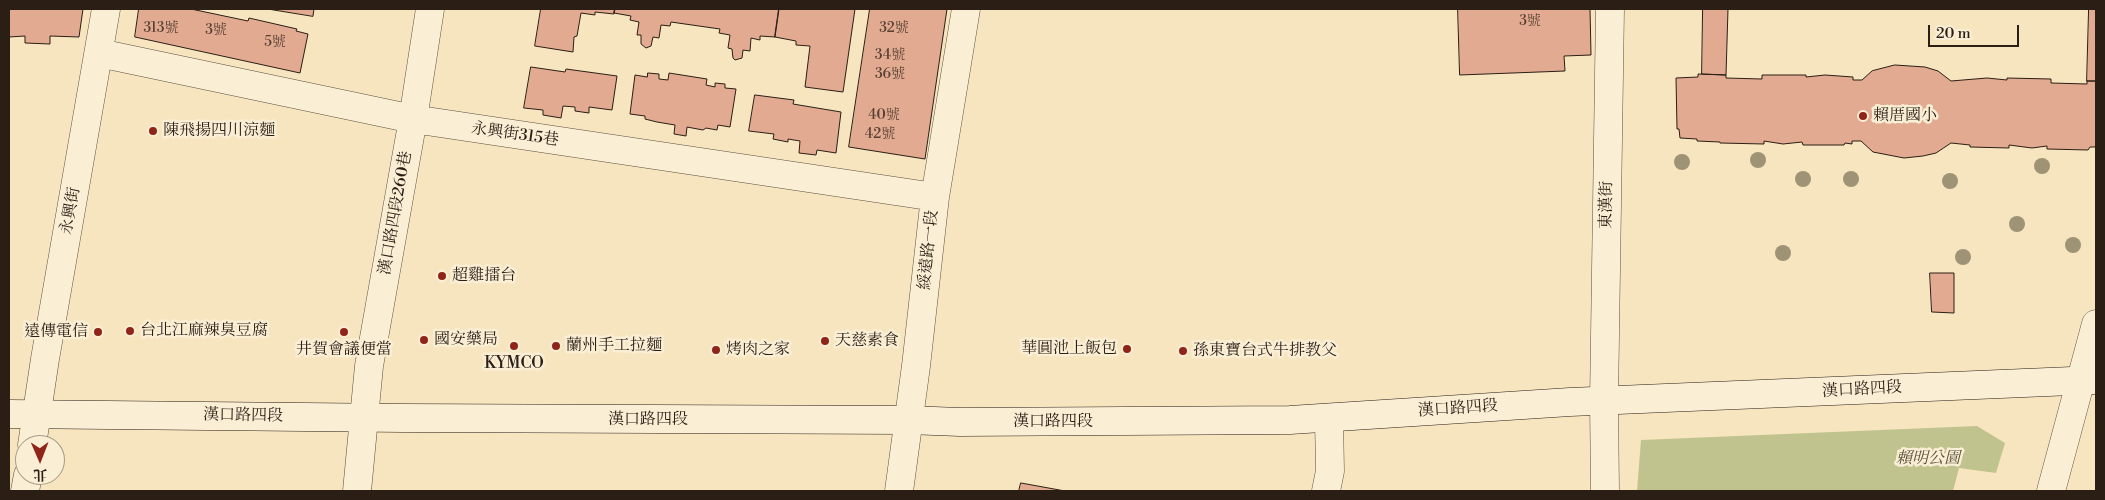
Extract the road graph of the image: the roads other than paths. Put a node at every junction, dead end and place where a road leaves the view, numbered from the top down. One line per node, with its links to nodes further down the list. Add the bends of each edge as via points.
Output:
1 (106, 9): 5 (street, 永興街)
2 (430, 9): 6 (street, 漢口路四段260巷)
3 (966, 9): 7 (street, 綏遠路一段)
4 (1610, 9): 10 (street, 東漢街)
5 (99, 53): 6 (street, 永興街315巷); 12 (street, 永興街)
6 (413, 119): 7 (street, 永興街315巷); 13 (street, 漢口路四段260巷)
7 (935, 197): 15 (street, 綏遠路一段)
8 (2096, 324): 9 (street)
9 (2089, 380): 10 (street, 漢口路四段); 21 (street)
10 (1604, 400): 14 (street, 漢口路四段); 20 (street, 東漢街)
11 (9, 414): 12 (street, 漢口路四段)
12 (37, 414): 13 (street, 漢口路四段); 16 (street, 永興街)
13 (362, 417): 15 (street, 漢口路四段); 17 (street, 漢口路四段260巷)
14 (1329, 418): 15 (street, 漢口路四段); 19 (street, via 1330,471)
15 (908, 420): 18 (street, 綏遠路一段)
16 (34, 435)
17 (357, 491)
18 (900, 491)
19 (1326, 491)
20 (1605, 491)
21 (2051, 491)

